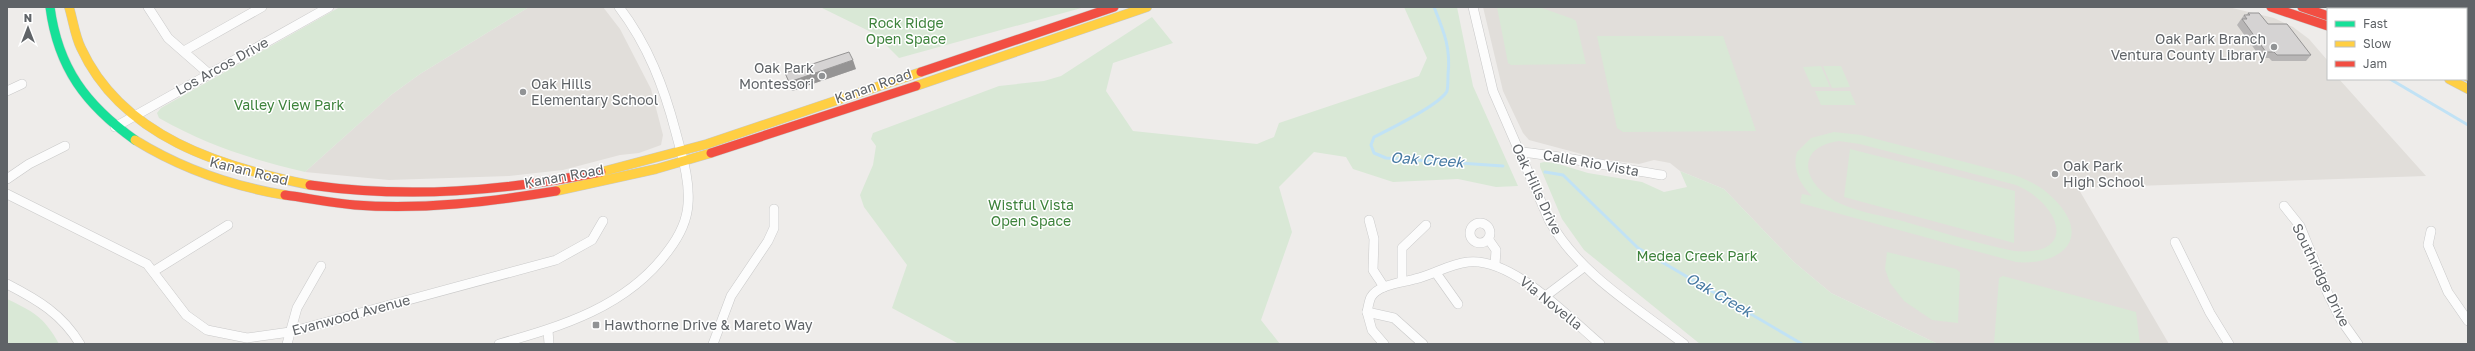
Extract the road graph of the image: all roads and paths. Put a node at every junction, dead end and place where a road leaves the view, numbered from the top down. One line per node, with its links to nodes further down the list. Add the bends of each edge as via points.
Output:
1 (50, 7): 21 (main road, Kanan Road, via 49,21 57,49 73,80 91,103)
2 (69, 7): 20 (main road, Kanan Road, via 76,42 90,70 117,104)
3 (148, 7): 14 (street, via 168,38)
4 (262, 7): 14 (street)
5 (329, 7): 15 (street, Los Arcos Drive)
6 (619, 7): 23 (street, via 644,42 657,72)
7 (1114, 7): 23 (main road, Kanan Road)
8 (1147, 7): 25 (main road, Kanan Road)
9 (1473, 7): 24 (street, Oak Hills Drive, via 1493,91)
10 (2271, 7): 13 (main road)
11 (2302, 7): 12 (main road)
12 (2327, 16)
13 (2327, 26)
14 (184, 51): 15 (street)
15 (208, 73): 20 (street, Los Arcos Drive)
16 (2451, 80): 18 (main road)
17 (22, 84): 19 (street)
18 (2468, 89)
19 (7, 91)
20 (132, 116): 21 (street, Los Arcos Drive); 23 (main road, Kanan Road, via 182,147 234,168 298,183 366,191 446,192 524,185 613,170)
21 (115, 126): 25 (main road, Kanan Road, via 166,159 221,180 286,196 356,204 435,205 526,198 632,177)
22 (65, 146): 27 (street)
23 (681, 152): 25 (street)
24 (1520, 152): 26 (street, Calle Rio Vista, via 1546,154); 40 (street, Oak Hills Drive, via 1559,238)
25 (683, 163): 50 (street, via 688,205 681,231 666,255 642,280 614,302 580,319)
26 (1662, 175)
27 (7, 178)
28 (7, 194): 41 (street, Evanwood Avenue, via 136,257)
29 (2284, 206): 62 (street, Southridge Drive, via 2300,226 2328,294 2341,320)
30 (774, 209): 56 (street, via 774,228 768,242 730,296)
31 (1369, 220): 45 (street, via 1374,239 1373,270)
32 (603, 222): 51 (street, Evanwood Avenue, via 592,240 556,260)
33 (228, 225): 41 (street)
34 (1426, 225): 43 (street, via 1402,248)
35 (2430, 231): 49 (street, via 2428,246 2448,292)
36 (1489, 240): 38 (street, via 1496,250)
37 (2176, 242): 61 (street, via 2210,313)
38 (1495, 265): 42 (street, Via Novella, via 1469,262); 46 (street, Via Novella, via 1524,279)
39 (321, 266): 51 (street, via 297,308)
40 (1584, 267): 46 (street); 60 (street, Oak Hills Drive)
41 (154, 271): 51 (street, Evanwood Avenue, via 186,315 207,330 247,338)
42 (1436, 273): 43 (street, Via Novella); 47 (street)
43 (1402, 281): 45 (street, Via Novella)
44 (7, 284): 52 (street, via 58,313 70,326)
45 (1384, 287): 48 (street, via 1370,297)
46 (1543, 298): 59 (street, Via Novella)
47 (1458, 304)
48 (1367, 312): 57 (street, via 1372,330); 58 (street, via 1394,318)
49 (2468, 321)
50 (548, 330): 54 (street); 55 (street)
51 (290, 332): 53 (street)
52 (80, 344)
53 (287, 344)
54 (499, 344)
55 (549, 344)
56 (713, 344)
57 (1384, 344)
58 (1423, 344)
59 (1600, 344)
60 (1684, 344)
61 (2229, 344)
62 (2358, 344)

